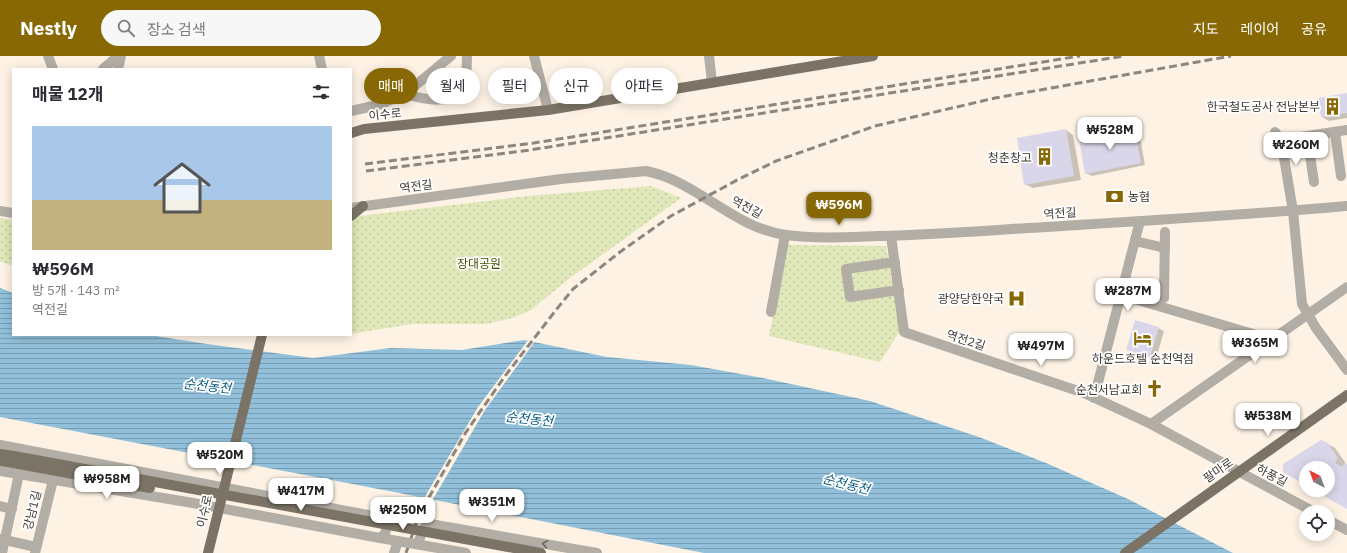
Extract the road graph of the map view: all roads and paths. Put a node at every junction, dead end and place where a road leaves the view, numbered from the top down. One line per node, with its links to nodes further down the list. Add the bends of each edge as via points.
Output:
1 (48, 56): 10 (street)
2 (118, 56): 11 (street)
3 (122, 56): 12 (street)
4 (319, 56): 13 (street)
5 (452, 56): 15 (street)
6 (467, 56): 16 (street, via 466,89 459,96 434,100)
7 (534, 56): 18 (street)
8 (709, 56): 14 (street)
9 (874, 56): 14 (main road, 이수로)
10 (53, 68)
11 (103, 68)
12 (118, 68)
13 (322, 68)
14 (712, 82): 18 (main road, 이수로)
15 (418, 83)
16 (418, 97)
17 (380, 104): 19 (street)
18 (548, 110): 20 (main road, 이수로)
19 (352, 112)
20 (364, 129): 22 (main road, 이수로); 24 (main road)
21 (1347, 130): 23 (street)
22 (352, 132)
23 (1335, 132): 25 (street); 26 (street)
24 (352, 136)
25 (1307, 136): 27 (street); 32 (street, via 1278,136)
26 (1341, 176)
27 (1314, 182)
28 (364, 206): 30 (street, 역전길); 34 (main road); 37 (street, 역전길, via 561,179 646,171 659,173 677,181 750,224)
29 (1347, 206): 32 (street, 역전길)
30 (352, 208)
31 (0, 211): 33 (street)
32 (1293, 211): 35 (street, 역전길); 47 (street, via 1302,304)
33 (12, 213)
34 (352, 215)
35 (1140, 221): 38 (street, 역전길); 39 (street)
36 (1165, 232): 40 (street)
37 (785, 234): 38 (street, 역전길, via 827,238); 46 (street)
38 (891, 236): 41 (street, 역전2길)
39 (1135, 241): 40 (street); 44 (street)
40 (1165, 248): 45 (street)
41 (895, 262): 43 (street, 역전2길); 43 (street, via 846,269 850,297)
42 (1347, 287): 47 (street)
43 (898, 290): 52 (street, 역전2길, via 904,332)
44 (1121, 296): 49 (street); 52 (street)
45 (1164, 298)
46 (771, 312)
47 (1306, 314): 49 (street); 50 (street)
48 (262, 336): 62 (main road, 이수로)
49 (1270, 340): 53 (street)
50 (1347, 370)
51 (1347, 395): 59 (main road, 팔마로)
52 (1094, 398): 53 (street, 역전2길)
53 (1151, 424): 59 (street, 역전2길)
54 (0, 445): 62 (street)
55 (0, 454): 56 (main road)
56 (13, 460): 57 (main road); 78 (main road, bridge, via 106,482 198,496); 79 (main road, bridge)
57 (0, 461)
58 (0, 471): 60 (street)
59 (1239, 471): 63 (street, 하풍길); 81 (main road, 팔마로)
60 (19, 474): 61 (street); 66 (street, 강남1길)
61 (53, 480): 65 (street); 73 (street, 강남1길)
62 (223, 488): 65 (main road, 이수로); 69 (street, via 389,519 385,534)
63 (1301, 505)
64 (0, 506): 66 (street, 강남1길)
65 (218, 508): 69 (street); 75 (main road, 이수로)
66 (12, 509): 70 (street, 강남1길)
67 (1335, 524): 68 (street)
68 (1347, 530)
69 (380, 538): 71 (street, bridge)
70 (3, 540): 73 (street, 강남1길); 74 (street, 강남1길)
71 (398, 541): 72 (street, bridge); 76 (street)
72 (422, 545): 77 (street); 80 (street, one-way to 72, via 430,524 425,527 419,540)
73 (35, 550)
74 (2, 553)
75 (208, 553)
76 (394, 553)
77 (466, 553)
78 (512, 553)
79 (541, 553)
80 (597, 553)
81 (1125, 553)

